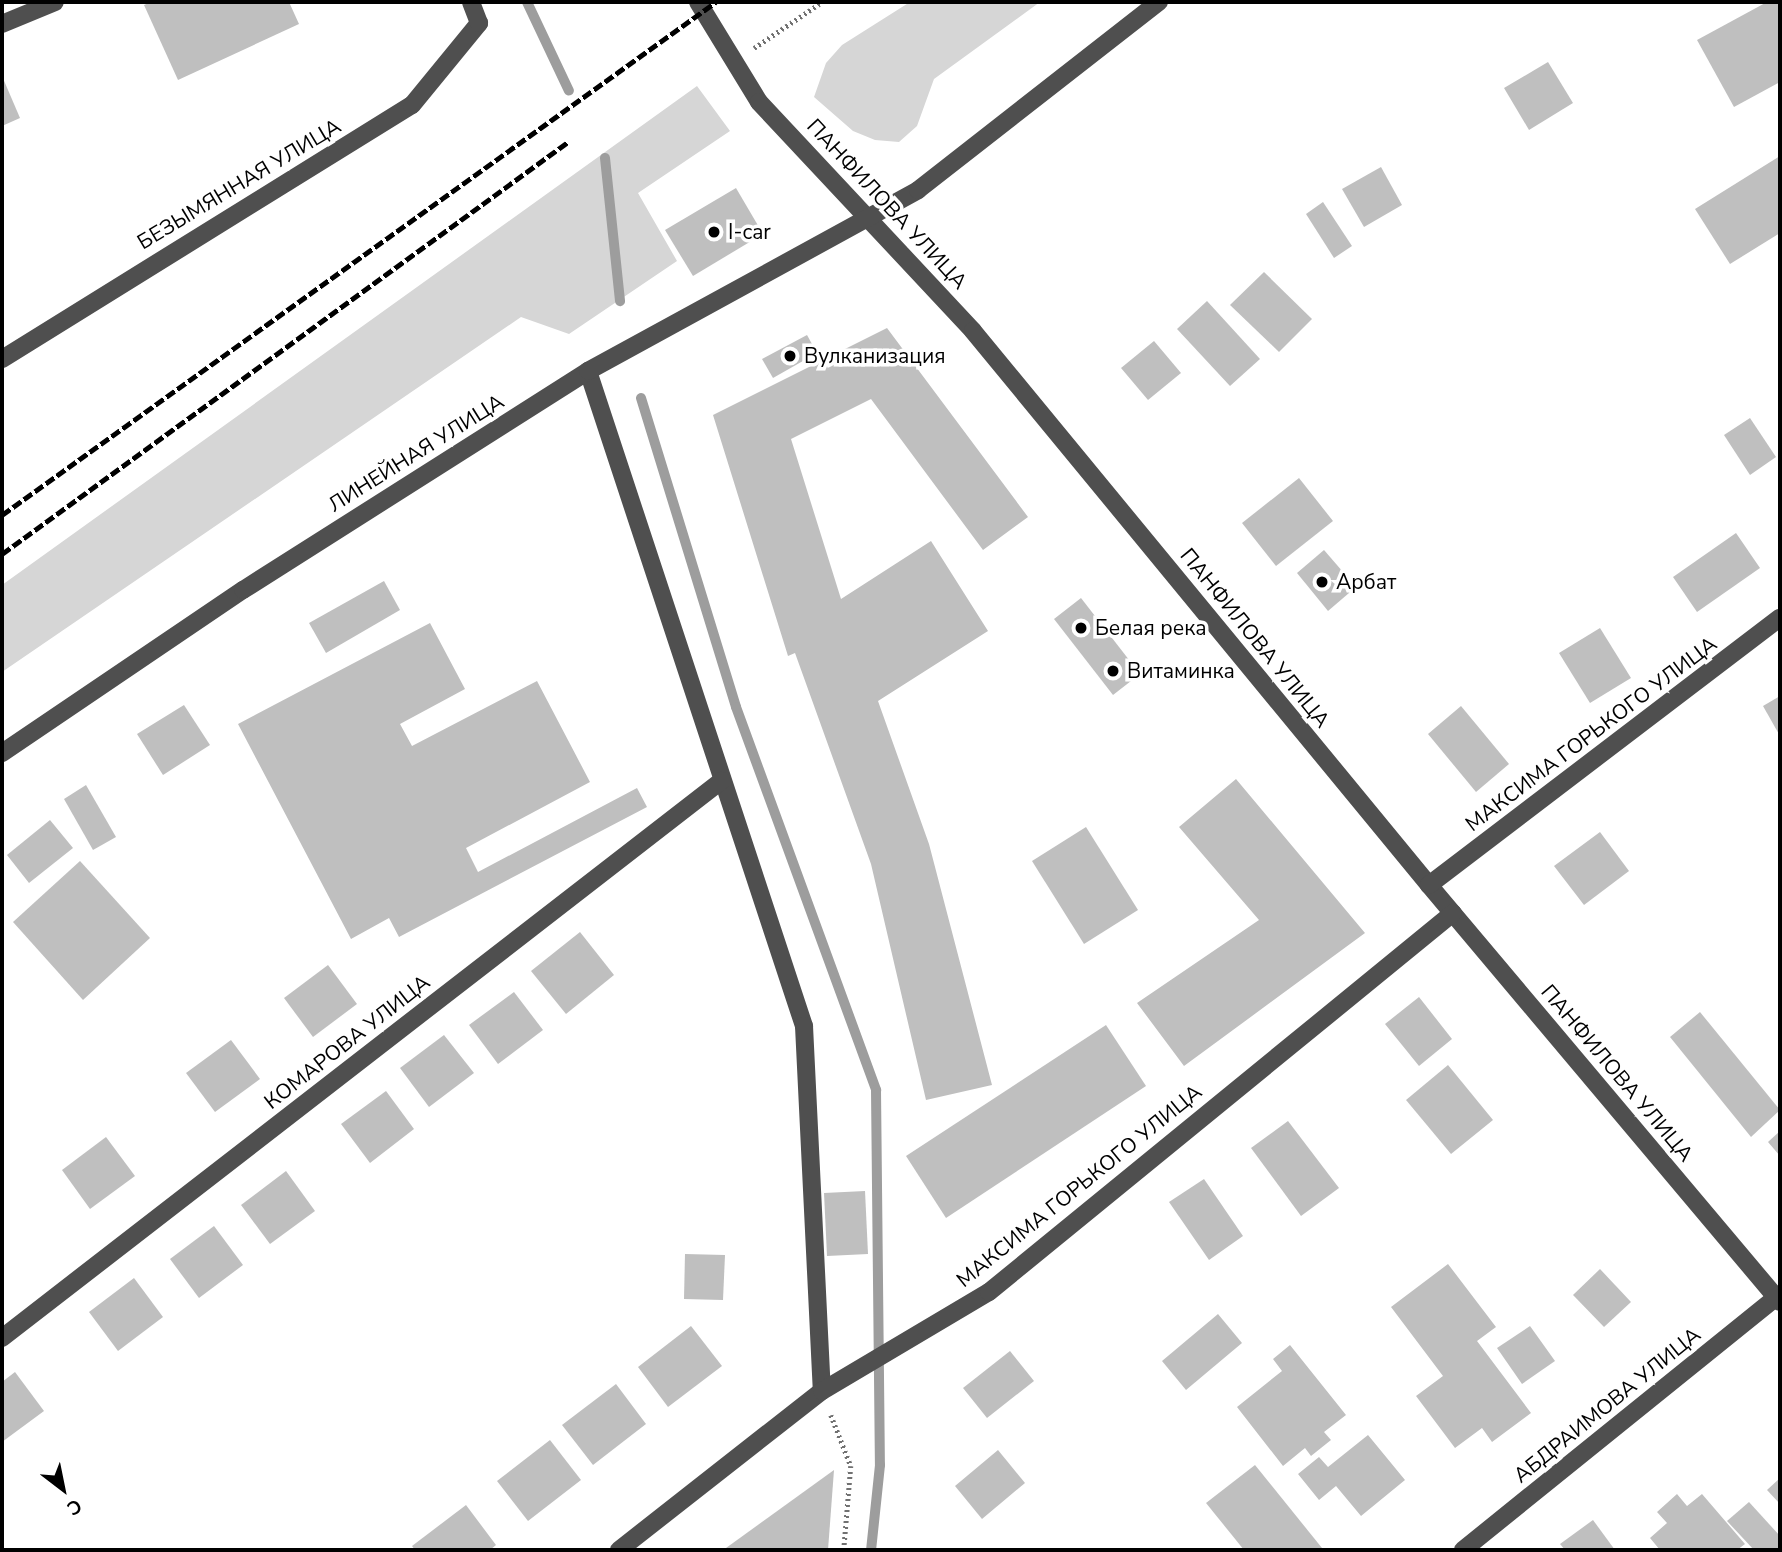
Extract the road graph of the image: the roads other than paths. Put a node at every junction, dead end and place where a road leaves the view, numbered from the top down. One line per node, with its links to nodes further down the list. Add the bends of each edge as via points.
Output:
1 (55, 2): 5 (street)
2 (471, 2): 7 (street, БЕЗЫМЯННАЯ УЛИЦА, via 479,23 412,106)
3 (698, 2): 6 (street, ПАНФИЛОВА УЛИЦА, via 759,102)
4 (1159, 2): 6 (street, ЛИНЕЙНАЯ УЛИЦА, via 918,190)
5 (2, 24)
6 (871, 217): 8 (street, ЛИНЕЙНАЯ УЛИЦА); 12 (street, ПАНФИЛОВА УЛИЦА, via 973,331)
7 (2, 359)
8 (589, 371): 10 (street, ЛИНЕЙНАЯ УЛИЦА, via 243,590); 11 (street)
9 (1780, 618): 12 (street, МАКСИМА ГОРЬКОГО УЛИЦА)
10 (2, 753)
11 (721, 781): 15 (street, КОМАРОВА УЛИЦА); 16 (street, via 804,1026)
12 (1429, 885): 13 (street, ПАНФИЛОВА УЛИЦА)
13 (1452, 913): 14 (street, ПАНФИЛОВА УЛИЦА); 16 (street, МАКСИМА ГОРЬКОГО УЛИЦА, via 989,1292)
14 (1779, 1298): 18 (street, АБДРАИМОВА УЛИЦА)
15 (2, 1338)
16 (821, 1391): 17 (street, МАКСИМА ГОРЬКОГО УЛИЦА)
17 (619, 1550)
18 (1463, 1550)

